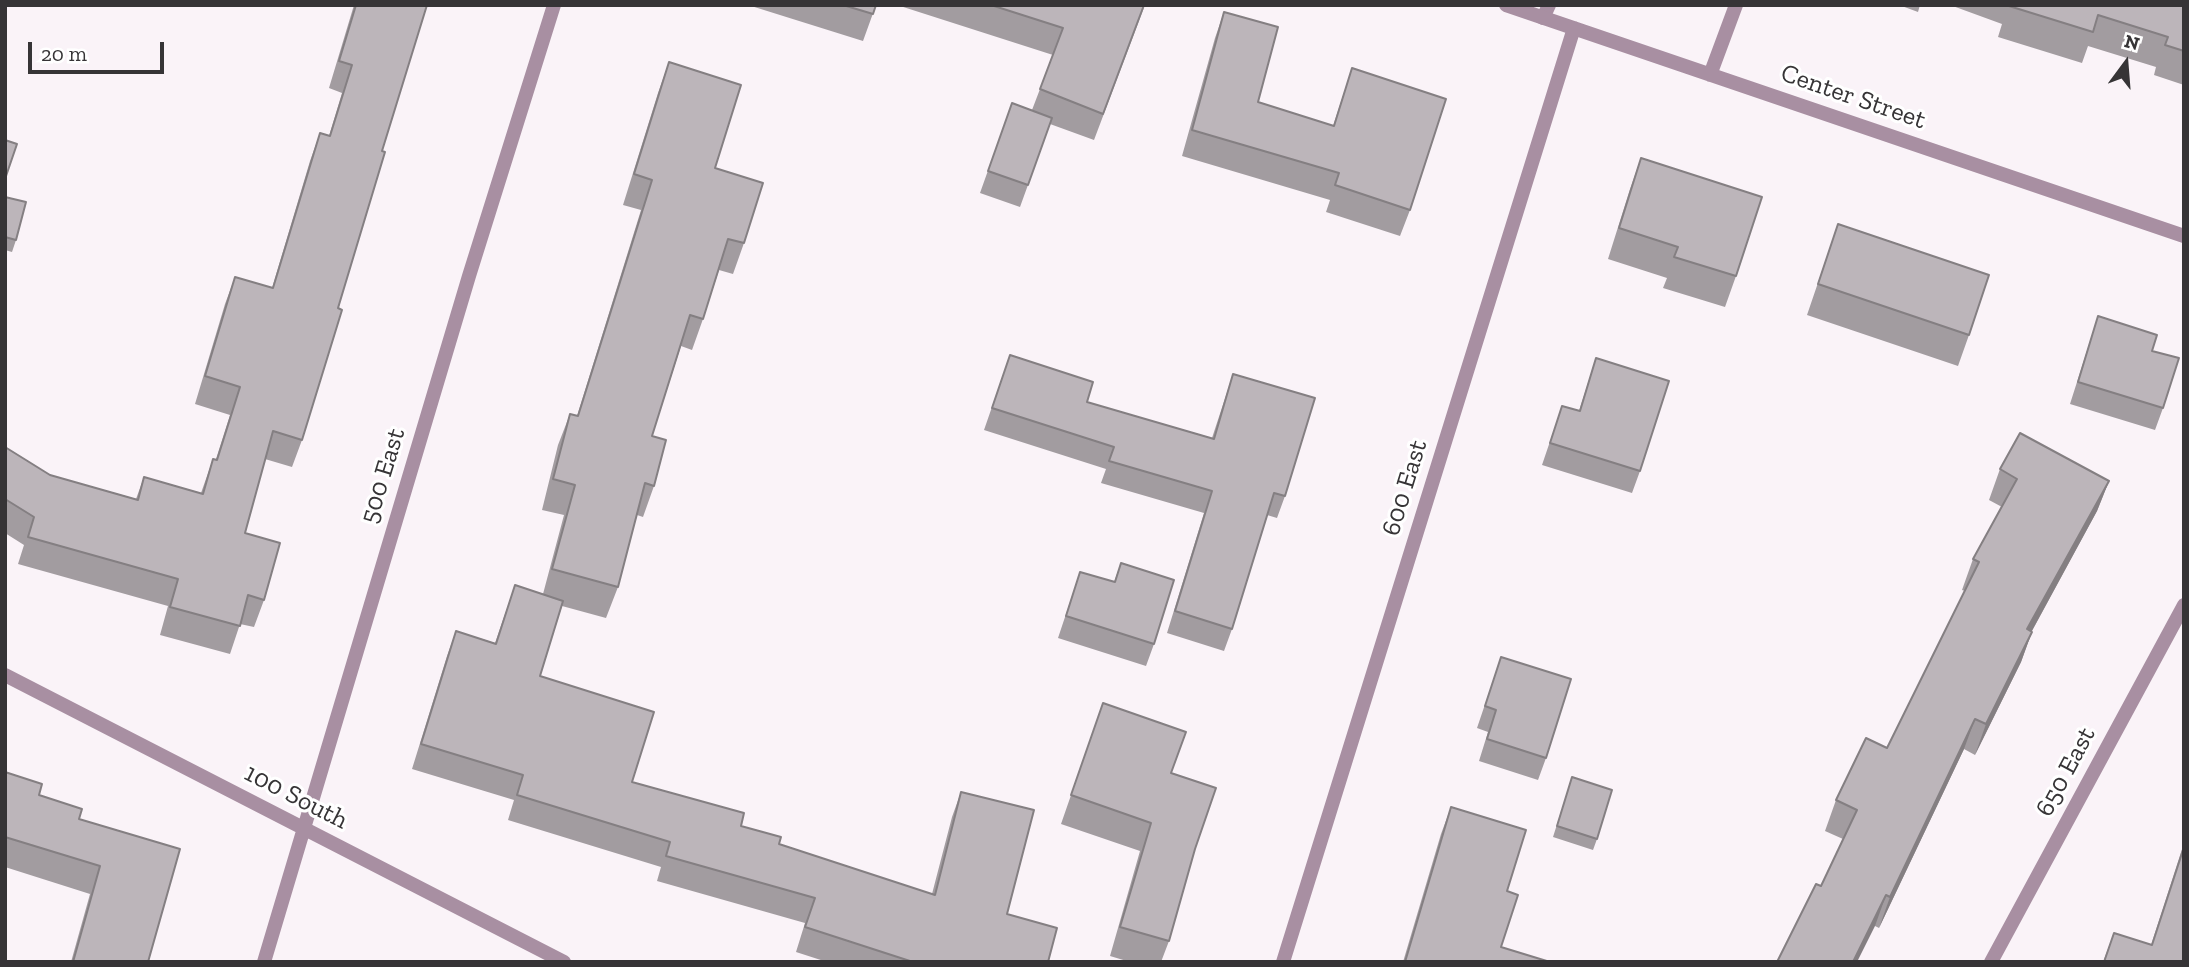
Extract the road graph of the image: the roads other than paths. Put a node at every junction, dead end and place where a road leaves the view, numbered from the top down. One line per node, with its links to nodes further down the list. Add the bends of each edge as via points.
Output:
1 (554, 5): 10 (street, 500 East)
2 (1506, 5): 4 (street, Center Street)
3 (1736, 5): 6 (street)
4 (1546, 12): 5 (street, Center Street)
5 (1574, 28): 6 (street, Center Street); 13 (street, 600 East)
6 (1710, 75): 7 (street, Center Street)
7 (2184, 236)
8 (2184, 605): 14 (street, 650 East)
9 (5, 676): 10 (street, 100 South)
10 (302, 828): 11 (street, 500 East); 12 (street, 100 South)
11 (264, 962)
12 (564, 962)
13 (1283, 962)
14 (1991, 962)

